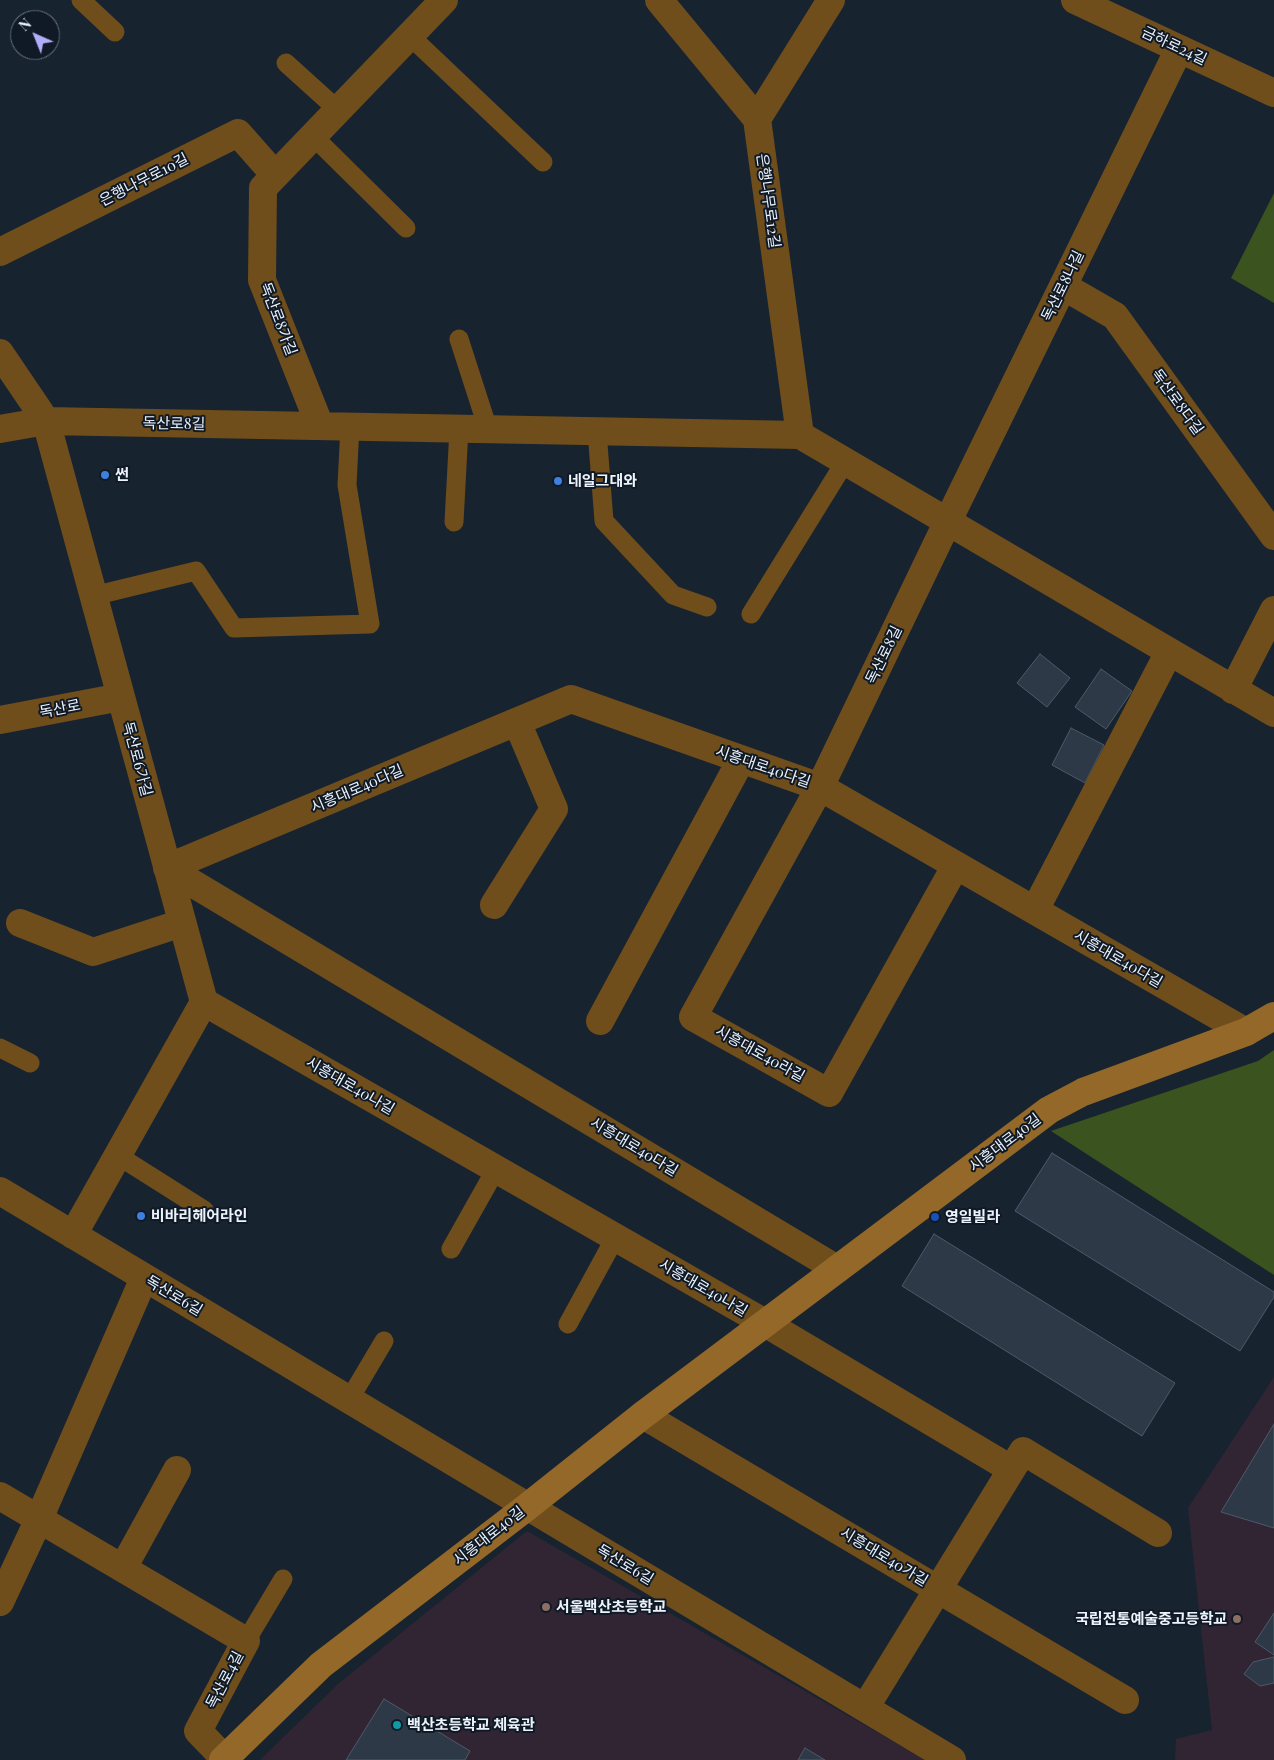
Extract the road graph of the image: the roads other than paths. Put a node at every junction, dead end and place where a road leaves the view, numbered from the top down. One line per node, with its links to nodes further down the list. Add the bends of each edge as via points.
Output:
1 (81, 0): 6 (lane)
2 (444, 0): 7 (street, 독산로8가길)
3 (659, 0): 12 (street)
4 (831, 0): 12 (street)
5 (1075, 0): 8 (street, 금하로24길)
6 (115, 32)
7 (410, 36): 11 (street, 독산로8가길); 14 (lane)
8 (1179, 49): 10 (street, 금하로24길); 18 (street, 독산로8나길)
9 (286, 63): 11 (lane)
10 (1274, 93)
11 (338, 110): 13 (street, 독산로8가길)
12 (757, 119): 28 (street, 은행나무로12길)
13 (313, 136): 15 (street, 독산로8가길); 16 (lane)
14 (543, 162)
15 (275, 175): 17 (street, 은행나무로10길, via 238,133); 22 (street, 독산로8가길, via 263,188 262,280)
16 (406, 228)
17 (0, 252)
18 (1063, 286): 31 (street, 독산로8나길); 32 (street, 독산로8다길, via 1115,316)
19 (459, 339): 26 (lane)
20 (0, 353): 21 (street)
21 (46, 421): 22 (street, 독산로8길); 24 (street, 독산로8길); 33 (street, 독산로6가길)
22 (320, 426): 23 (street, 독산로8길)
23 (350, 426): 25 (street, 독산로8길); 33 (lane, via 347,485 370,624 234,628 196,570)
24 (0, 429)
25 (459, 429): 26 (street, 독산로8길); 30 (lane)
26 (488, 429): 27 (street, 독산로8길)
27 (597, 431): 28 (street, 독산로8길); 34 (lane, via 604,521 673,595)
28 (800, 435): 29 (street, 독산로8길)
29 (845, 462): 31 (street, 독산로8길); 36 (lane)
30 (454, 522)
31 (947, 523): 37 (street, 독산로8길); 44 (street, 독산로8길)
32 (1274, 536)
33 (93, 596): 39 (street, 독산로6가길)
34 (707, 607)
35 (1274, 610): 38 (street)
36 (751, 614)
37 (1169, 652): 38 (street, 독산로8길); 48 (street)
38 (1233, 690): 40 (street, 독산로8길)
39 (121, 698): 41 (street, 독산로); 46 (street, 독산로6가길)
40 (1274, 713)
41 (0, 720)
42 (517, 722): 43 (street, 시흥대로40다길, via 571,700); 46 (street, 시흥대로40다길); 47 (street, via 554,809)
43 (741, 760): 44 (street, 시흥대로40다길); 53 (street)
44 (820, 787): 45 (street, 시흥대로40다길); 45 (street, 시흥대로40라길, via 692,1017 830,1093)
45 (956, 866): 48 (street, 시흥대로40다길)
46 (167, 868): 50 (street, 독산로6가길); 64 (street, 시흥대로40다길)
47 (494, 905)
48 (1035, 910): 54 (street, 시흥대로40다길)
49 (20, 923): 50 (street, via 93,952)
50 (182, 923): 51 (street, 독산로6가길)
51 (204, 1002): 57 (street); 58 (street, 시흥대로40나길)
52 (1274, 1016): 54 (street, 시흥대로40길)
53 (600, 1021)
54 (1246, 1032): 64 (street, 시흥대로40길, via 1084,1092 1049,1110)
55 (0, 1048): 56 (lane)
56 (30, 1063)
57 (117, 1156): 60 (lane); 61 (street)
58 (496, 1169): 62 (street, 시흥대로40나길); 63 (lane)
59 (1, 1194): 61 (street, 독산로6길)
60 (204, 1210)
61 (73, 1235): 65 (street, 독산로6길)
62 (615, 1238): 66 (street, 시흥대로40나길); 67 (lane)
63 (451, 1249)
64 (837, 1269): 66 (street, 시흥대로40길)
65 (144, 1278): 69 (street, 독산로6길); 75 (street)
66 (765, 1323): 70 (street, 시흥대로40길); 71 (street)
67 (568, 1324)
68 (384, 1341): 69 (lane)
69 (349, 1400): 74 (street, 독산로6길)
70 (643, 1415): 74 (street, 시흥대로40길); 79 (street, 시흥대로40가길)
71 (1011, 1469): 76 (street, via 1023,1450); 79 (street)
72 (177, 1470): 77 (street)
73 (0, 1496): 75 (street, 독산로4길)
74 (528, 1507): 83 (street, 독산로6길); 84 (street, 시흥대로40길, via 322,1665)
75 (39, 1519): 77 (street, 독산로4길); 80 (street)
76 (1158, 1533)
77 (123, 1568): 81 (street, 독산로4길)
78 (283, 1579): 81 (lane)
79 (938, 1589): 82 (street, 시흥대로40가길); 83 (street)
80 (0, 1602)
81 (246, 1641): 84 (street, 독산로4길, via 198,1732)
82 (1125, 1700)
83 (865, 1708): 85 (street, 독산로6길)
84 (224, 1759)
85 (952, 1760)

